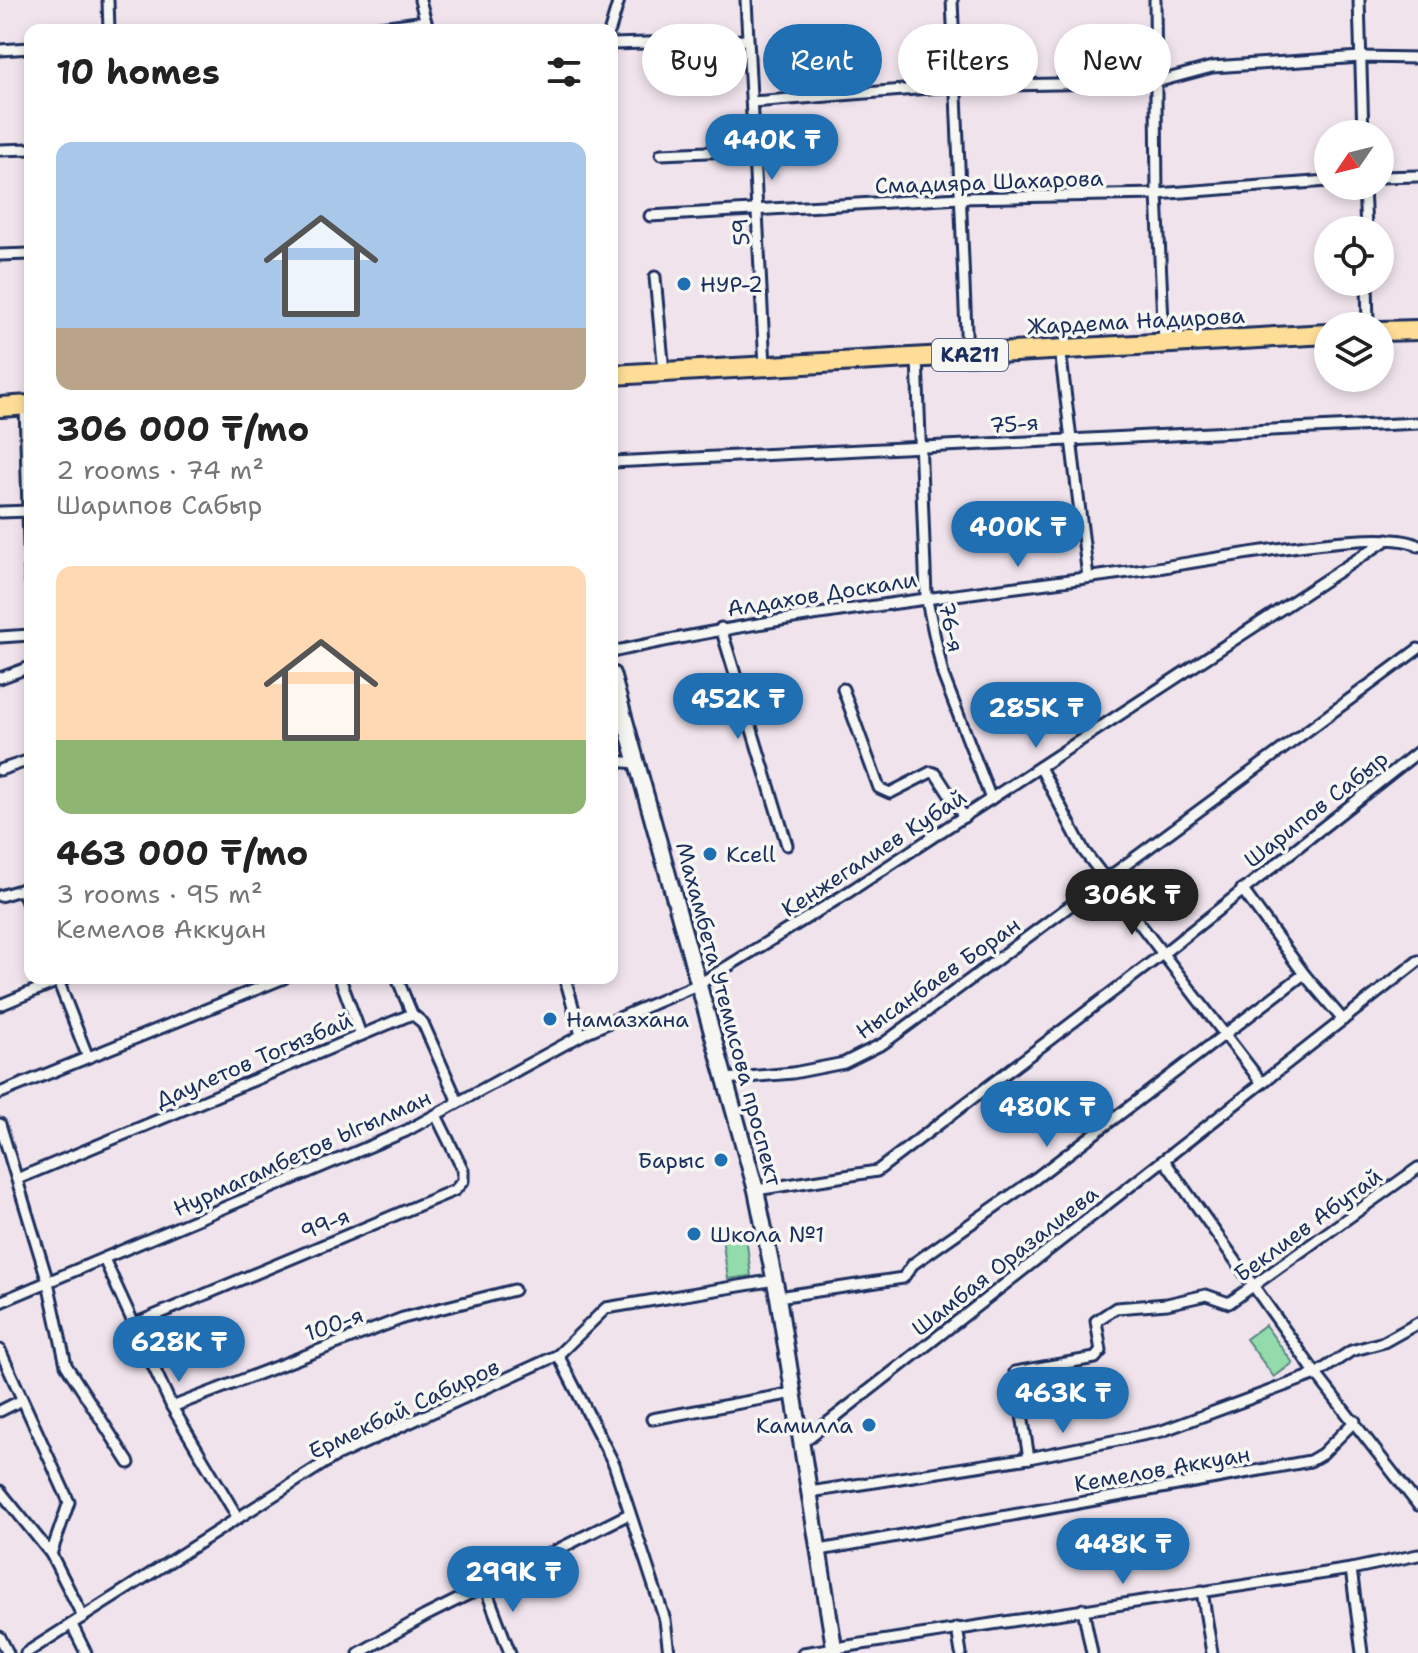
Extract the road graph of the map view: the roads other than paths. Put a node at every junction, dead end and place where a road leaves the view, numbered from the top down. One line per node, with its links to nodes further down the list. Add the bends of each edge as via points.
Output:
1 (108, 0): 8 (street)
2 (420, 0): 9 (street)
3 (619, 0): 10 (street)
4 (746, 0): 11 (street, 59)
5 (952, 0): 12 (street)
6 (1155, 0): 13 (street)
7 (1359, 0): 19 (street)
8 (109, 24)
9 (426, 24)
10 (612, 24)
11 (747, 24)
12 (953, 24)
13 (1155, 24)
14 (747, 40): 25 (street, 59)
15 (642, 43): 16 (street)
16 (618, 44)
17 (24, 48): 18 (street)
18 (0, 50)
19 (1361, 57): 20 (street); 21 (street, via 1212,67); 26 (street)
20 (1418, 58)
21 (1171, 78)
22 (898, 90): 25 (street)
23 (955, 96): 35 (street)
24 (1156, 96): 34 (street)
25 (752, 102): 29 (street, 59)
26 (1363, 120)
27 (24, 149): 28 (street)
28 (0, 150)
29 (754, 150): 30 (street); 36 (street, 59)
30 (661, 154)
31 (1418, 176): 32 (street)
32 (1394, 177)
33 (1314, 182): 34 (street, Смадияра Шахарова)
34 (1157, 194): 35 (street, Смадияра Шахарова); 44 (street)
35 (960, 198): 36 (street, Смадияра Шахарова); 46 (street)
36 (757, 211): 37 (street, Смадияра Шахарова); 48 (street, 59)
37 (650, 216)
38 (24, 254): 39 (street)
39 (0, 255)
40 (655, 277): 49 (street)
41 (1418, 330): 42 (highway)
42 (1394, 331)
43 (1314, 335): 44 (highway, Жардема Надирова / KAZ11)
44 (1164, 343): 45 (highway, Жардема Надирова / KAZ11)
45 (1060, 350): 46 (highway, Жардема Надирова / KAZ11); 54 (street)
46 (967, 355): 47 (highway, Жардема Надирова / KAZ11)
47 (917, 358): 48 (highway, Жардема Надирова / KAZ11); 55 (street, 76-я)
48 (765, 366): 49 (highway, Жардема Надирова / KAZ11)
49 (664, 372): 50 (highway, Жардема Надирова / KAZ11)
50 (618, 375)
51 (24, 405): 52 (highway)
52 (0, 407)
53 (1418, 423): 54 (street, 75-я)
54 (1072, 439): 55 (street, 75-я); 61 (street)
55 (920, 449): 56 (street, 75-я); 62 (street, 76-я)
56 (618, 462)
57 (24, 511): 58 (street)
58 (0, 512)
59 (1388, 539): 60 (street, Алдахов Доскали); 61 (street, Алдахов Доскали); 76 (street, Кенжегалиев Кубай)
60 (1418, 546)
61 (1088, 577): 62 (street, Алдахов Доскали)
62 (926, 596): 63 (street, Алдахов Доскали); 78 (street, 76-я, via 943,675)
63 (721, 628): 67 (street, Алдахов Доскали); 80 (street)
64 (24, 635): 65 (street)
65 (0, 637)
66 (1418, 649): 81 (street, Нысанбаев Боран)
67 (618, 651)
68 (24, 669): 69 (street)
69 (0, 678)
70 (843, 689): 79 (street, via 879,788 890,793 931,772)
71 (618, 695): 75 (street, Махамбета Утемисова проспект)
72 (1418, 752): 83 (street, Шарипов Сабыр)
73 (618, 761): 75 (street)
74 (24, 762): 77 (street)
75 (638, 763): 94 (street, Махамбета Утемисова проспект)
76 (1040, 767): 78 (street, Кенжегалиев Кубай); 81 (street, via 1068,824)
77 (0, 770)
78 (991, 799): 79 (street, Кенжегалиев Кубай)
79 (964, 817): 94 (street, Кенжегалиев Кубай)
80 (787, 845)
81 (1106, 881): 85 (street); 102 (street, Нысанбаев Боран, via 871,1050 831,1066)
82 (24, 889): 84 (street)
83 (1242, 889): 85 (street, Шарипов Сабыр); 87 (street)
84 (0, 896)
85 (1165, 952): 98 (street); 111 (street, Шарипов Сабыр, via 877,1171)
86 (1418, 961): 97 (street, Шамбая Оразалиева)
87 (1304, 974): 97 (street); 98 (street)
88 (48, 984): 95 (street)
89 (62, 984): 101 (street)
90 (269, 984): 101 (street)
91 (342, 984): 99 (street)
92 (400, 984): 96 (street)
93 (567, 984): 100 (street)
94 (699, 984): 100 (street, Нурмагамбетов Ыгылман); 102 (street, Махамбета Утемисова проспект)
95 (0, 1005)
96 (412, 1014): 99 (street, Даулетов Тогызбай); 105 (street, via 423,1023)
97 (1343, 1020): 103 (street, Шамбая Оразалиева)
98 (1224, 1033): 103 (street); 117 (street, via 1036,1178 913,1264 903,1278)
99 (361, 1035): 110 (street, Даулетов Тогызбай)
100 (581, 1035): 105 (street, Нурмагамбетов Ыгылман)
101 (87, 1055): 104 (street)
102 (725, 1079): 111 (street, Махамбета Утемисова проспект)
103 (1262, 1083): 108 (street, Шамбая Оразалиева)
104 (0, 1093)
105 (458, 1102): 106 (street, Нурмагамбетов Ыгылман)
106 (436, 1115): 112 (street, Нурмагамбетов Ыгылман); 120 (street, 99-я, via 463,1170 463,1181 455,1190)
107 (0, 1124): 110 (street)
108 (1164, 1160): 115 (street); 130 (street, Шамбая Оразалиева)
109 (1418, 1168): 115 (street, Беклиев Абутай)
110 (17, 1179): 114 (street)
111 (756, 1190): 113 (street, Махамбета Утемисова проспект)
112 (104, 1259): 114 (street, Нурмагамбетов Ыгылман); 120 (street)
113 (775, 1280): 117 (street, Махамбета Утемисова проспект); 122 (street, Ермекбай Сабиров, via 606,1308)
114 (48, 1282): 118 (street, Нурмагамбетов Ыгылман); 132 (street, via 66,1365)
115 (1254, 1288): 123 (street); 131 (street, Беклиев Абутай, via 1229,1303 1206,1295 1116,1308 1096,1321 1101,1351 1095,1358 1015,1372)
116 (514, 1290): 126 (street, 100-я, via 403,1318)
117 (778, 1297): 124 (street, Махамбета Утемисова проспект)
118 (0, 1302)
119 (1418, 1323): 123 (street, Кемелов Аккуан, via 1384,1342 1351,1351)
120 (132, 1325): 126 (street)
121 (0, 1350): 125 (street)
122 (558, 1355): 136 (street, via 614,1464); 137 (street, Ермекбай Сабиров, via 334,1457)
123 (1316, 1374): 129 (street); 131 (street, Кемелов Аккуан, via 1162,1431)
124 (794, 1393): 128 (street); 130 (street, Махамбета Утемисова проспект)
125 (22, 1400): 127 (street); 139 (street, via 69,1502)
126 (172, 1407): 137 (street)
127 (0, 1411)
128 (652, 1419)
129 (1355, 1421): 135 (street); 138 (street, Кемелов Аккуан, via 1310,1461)
130 (803, 1442): 134 (street, Махамбета Утемисова проспект)
131 (1029, 1458): 134 (street, Кемелов Аккуан)
132 (129, 1463)
133 (0, 1491): 139 (street)
134 (810, 1492): 138 (street, Махамбета Утемисова проспект)
135 (1418, 1505)
136 (629, 1514): 142 (street); 155 (street, via 665,1620)
137 (238, 1518): 145 (street, Ермекбай Сабиров)
138 (820, 1550): 149 (street, Махамбета Утемисова проспект)
139 (51, 1554): 145 (street)
140 (1418, 1555): 141 (street)
141 (1351, 1569): 143 (street); 160 (street)
142 (485, 1587): 153 (street); 154 (street)
143 (1202, 1591): 144 (street); 159 (street)
144 (1083, 1609): 147 (street); 158 (street)
145 (83, 1617): 146 (street, Ермекбай Сабиров)
146 (72, 1625): 151 (street, Ермекбай Сабиров); 152 (street)
147 (957, 1628): 149 (street); 157 (street)
148 (0, 1637): 150 (street)
149 (835, 1650): 156 (street)
150 (8, 1653)
151 (26, 1653)
152 (86, 1653)
153 (359, 1653)
154 (510, 1653)
155 (669, 1653)
156 (803, 1653)
157 (961, 1653)
158 (1092, 1653)
159 (1212, 1653)
160 (1362, 1653)

